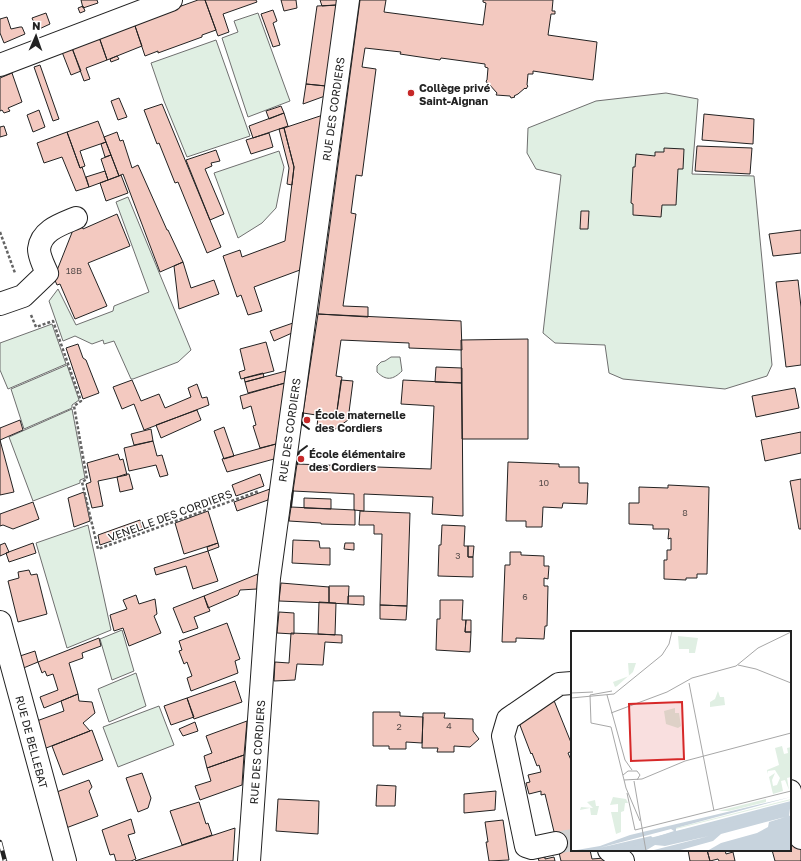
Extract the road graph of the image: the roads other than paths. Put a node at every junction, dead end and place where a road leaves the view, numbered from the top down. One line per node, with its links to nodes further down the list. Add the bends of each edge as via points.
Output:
1 (171, 0): 3 (street)
2 (348, 0): 13 (street, RUE DES CORDIERS, via 269,578)
3 (0, 65)
4 (76, 218): 5 (street, via 47,232 42,239 40,256 47,273 23,296)
5 (0, 304)
6 (0, 622): 12 (street, RUE DE BELLEBAT)
7 (571, 683): 10 (street, via 559,684 508,719 503,736 526,846 532,848)
8 (791, 795): 9 (street)
9 (801, 838)
10 (556, 843)
11 (610, 851): 14 (street)
12 (65, 861)
13 (249, 861)
14 (623, 861)

